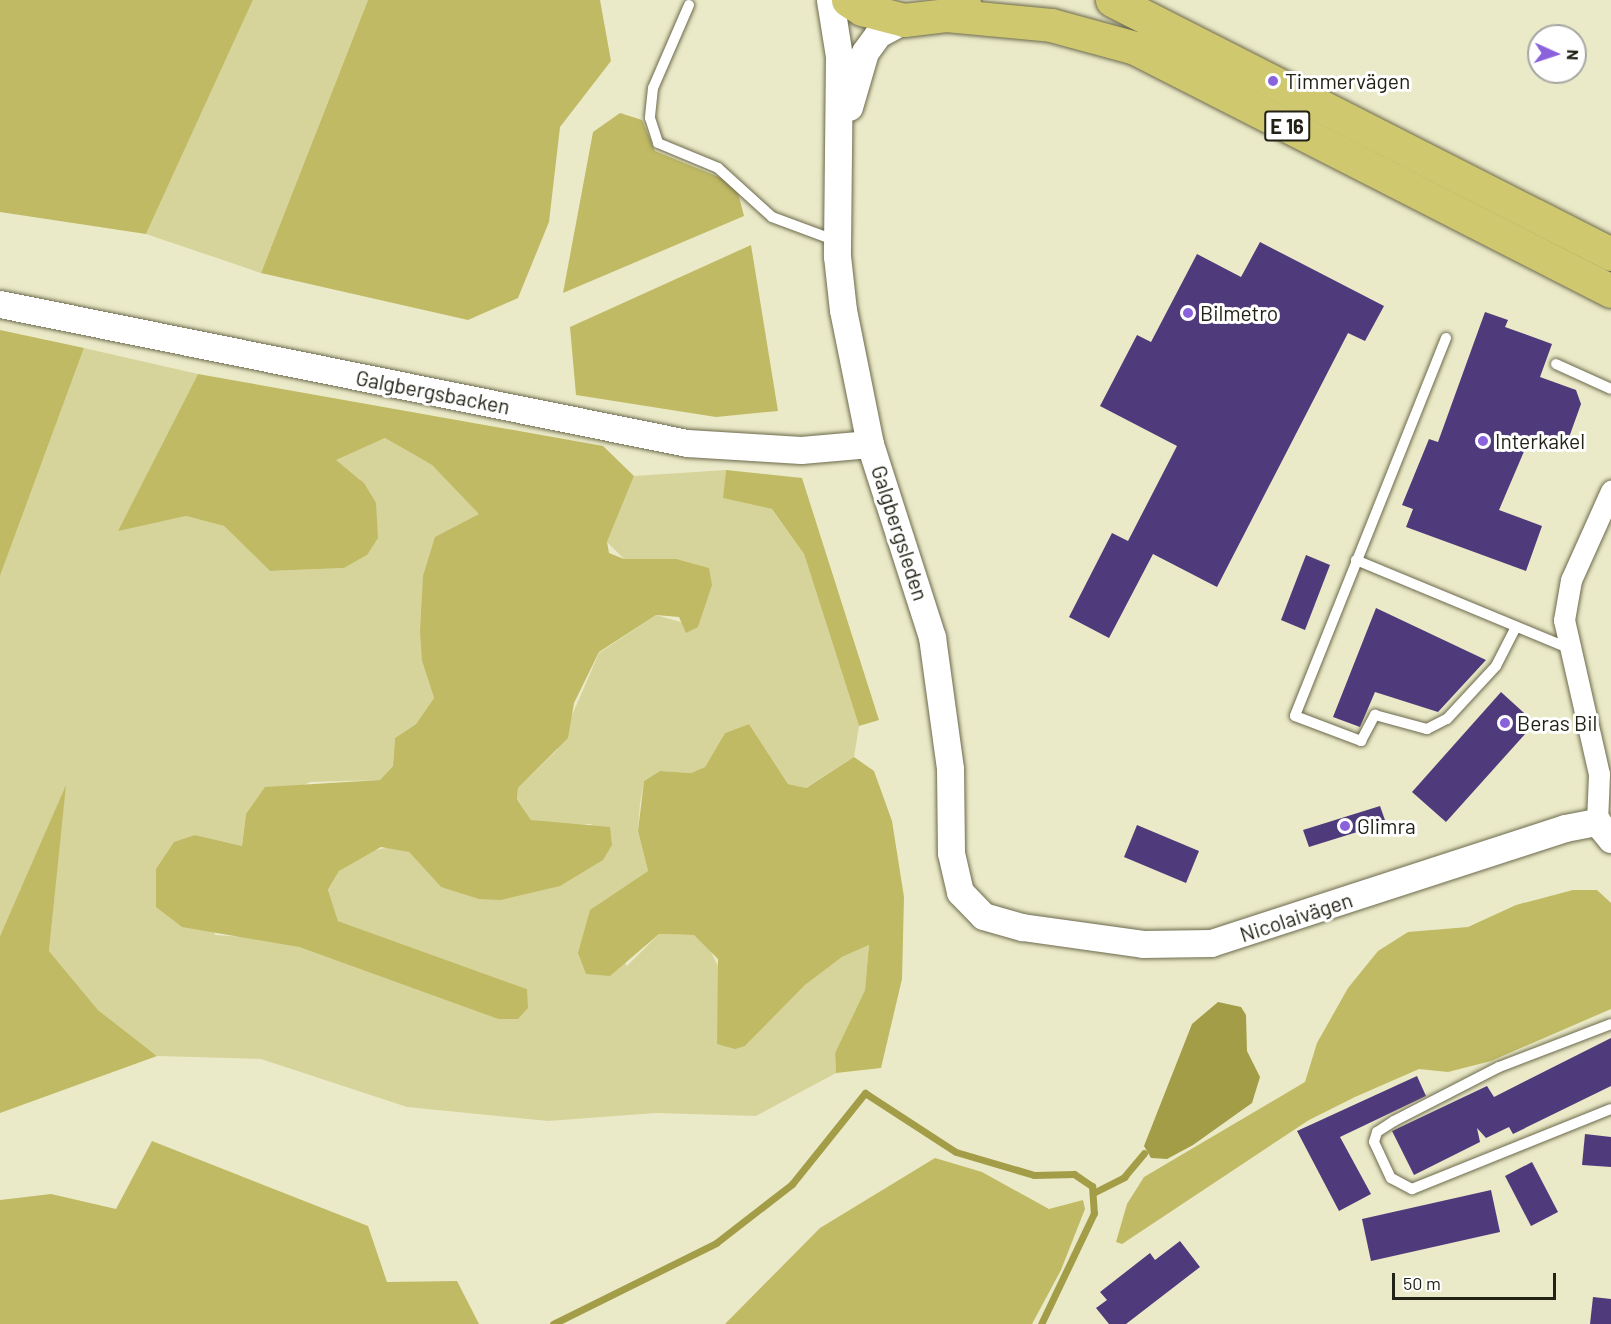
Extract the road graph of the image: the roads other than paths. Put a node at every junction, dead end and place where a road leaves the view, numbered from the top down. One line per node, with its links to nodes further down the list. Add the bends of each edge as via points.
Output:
1 (831, 0): 7 (street, Galgbergsleden)
2 (848, 0): 6 (highway, E 16, via 876,15)
3 (1112, 0): 9 (highway, E 16)
4 (689, 5): 8 (lane, via 653,88 650,118 658,143 718,168 772,217)
5 (959, 8): 6 (highway, E 16); 10 (highway, E 16, via 1051,25 1135,48)
6 (904, 20): 7 (street, Galgbergsleden, via 878,34 865,52)
7 (841, 138): 8 (street, Galgbergsleden)
8 (837, 241): 15 (street, Galgbergsleden, via 843,310)
9 (1611, 254)
10 (1611, 291)
11 (0, 304): 15 (street, Galgbergsbacken, via 687,443 801,450)
12 (1446, 339): 17 (lane)
13 (1556, 364): 14 (lane)
14 (1611, 388)
15 (870, 444): 21 (street, Galgbergsleden, via 932,637 950,770 951,853 960,892)
16 (1611, 491): 19 (street, via 1565,600)
17 (1356, 560): 18 (lane); 18 (lane, via 1295,716 1361,741 1375,715 1427,729 1447,719 1496,666)
18 (1516, 627): 19 (lane)
19 (1568, 648): 20 (street, via 1599,774)
20 (1604, 830): 21 (street, Nicolaivägen, via 1211,943 1143,944 1022,927)
21 (987, 917)
22 (1611, 1024): 23 (lane, via 1499,1068 1394,1121 1377,1132 1374,1142 1391,1178 1412,1189)
23 (1611, 1109)

